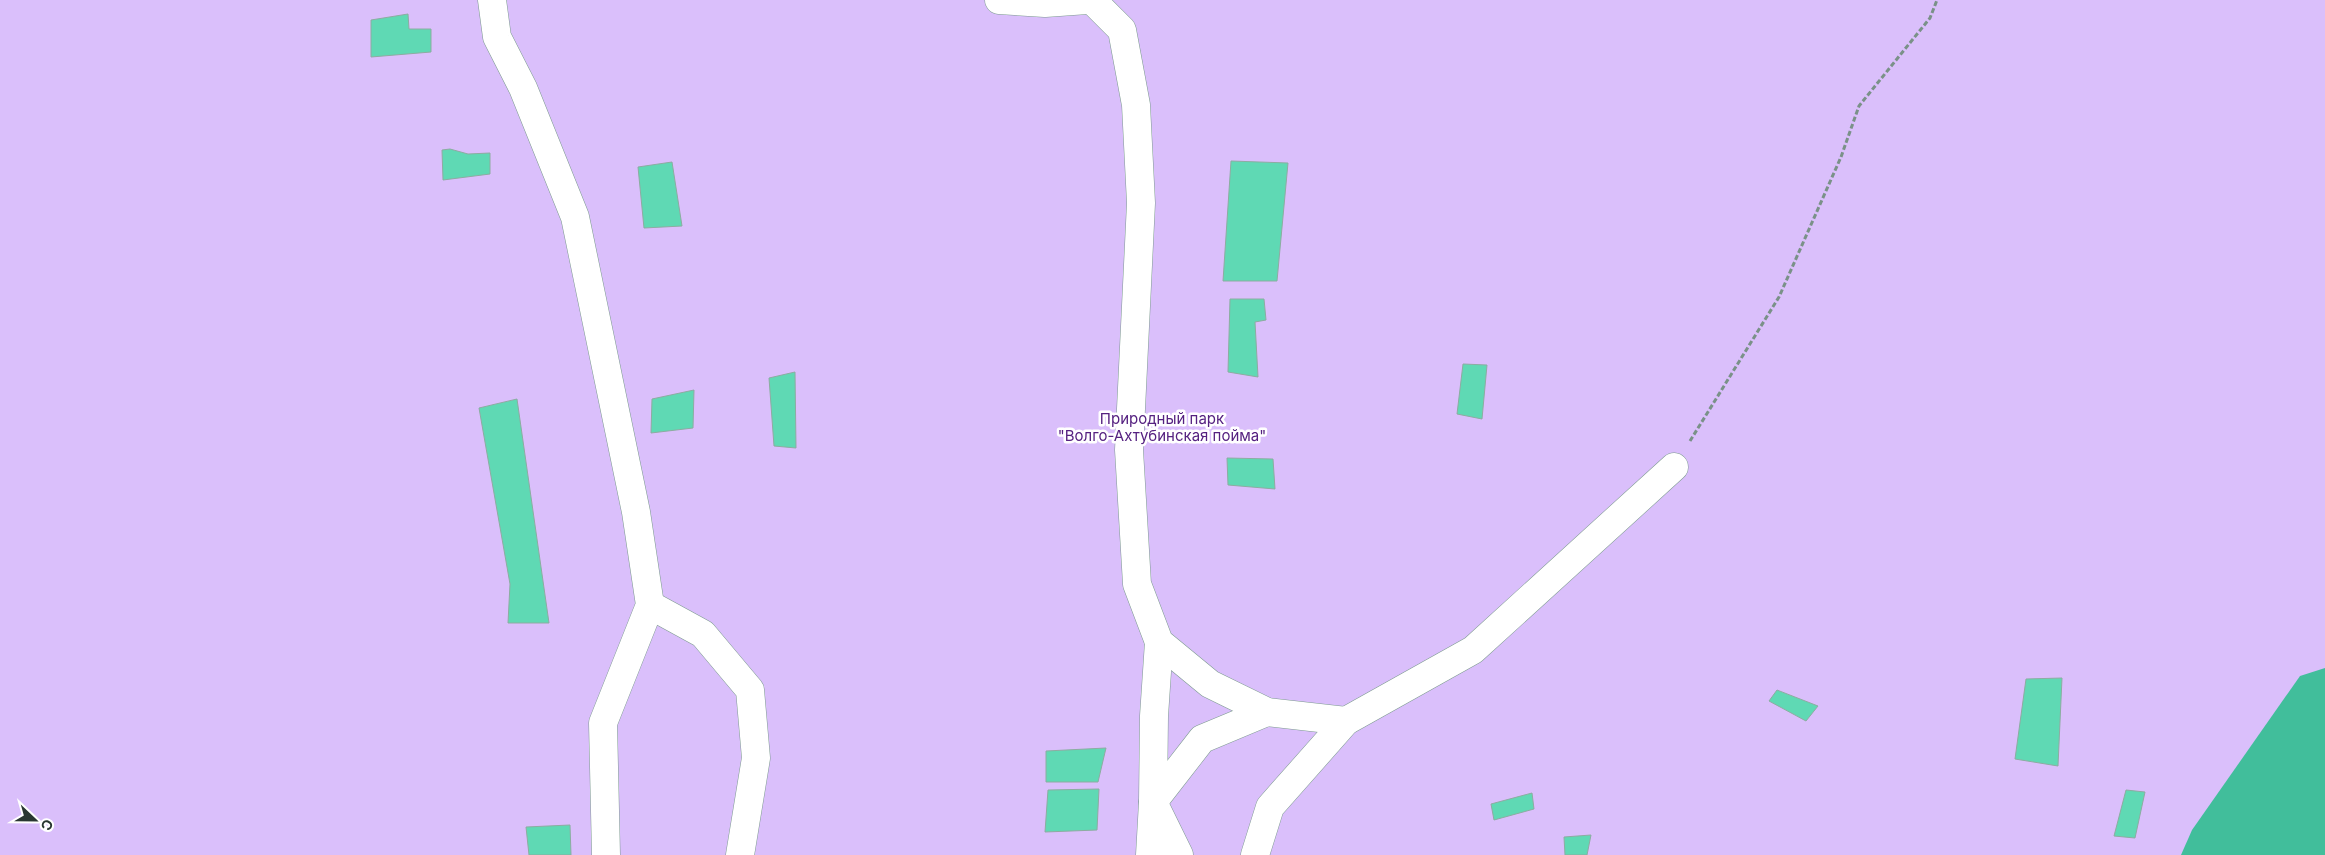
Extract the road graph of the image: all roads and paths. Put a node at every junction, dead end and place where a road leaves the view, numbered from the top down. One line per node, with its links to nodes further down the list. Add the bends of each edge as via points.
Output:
1 (492, 0): 7 (street, via 497,37 523,88 575,217 636,512)
2 (999, 0): 3 (street, via 1045,3)
3 (1086, 0)
4 (1092, 0): 8 (street, via 1122,30 1136,105 1141,203 1129,450 1137,584)
5 (1937, 0): 6 (path, via 1930,18 1859,106 1841,157 1779,297)
6 (1674, 467): 10 (street, via 1473,650)
7 (650, 605): 12 (street, via 603,723); 13 (street, via 703,634 750,690 756,758)
8 (1159, 642): 9 (street, via 1210,684); 11 (street, via 1154,716)
9 (1267, 712): 10 (street); 11 (street, via 1202,739)
10 (1346, 721): 16 (street, via 1270,807)
11 (1154, 802): 14 (street); 15 (street)
12 (606, 855)
13 (740, 855)
14 (1150, 855)
15 (1179, 855)
16 (1255, 855)

